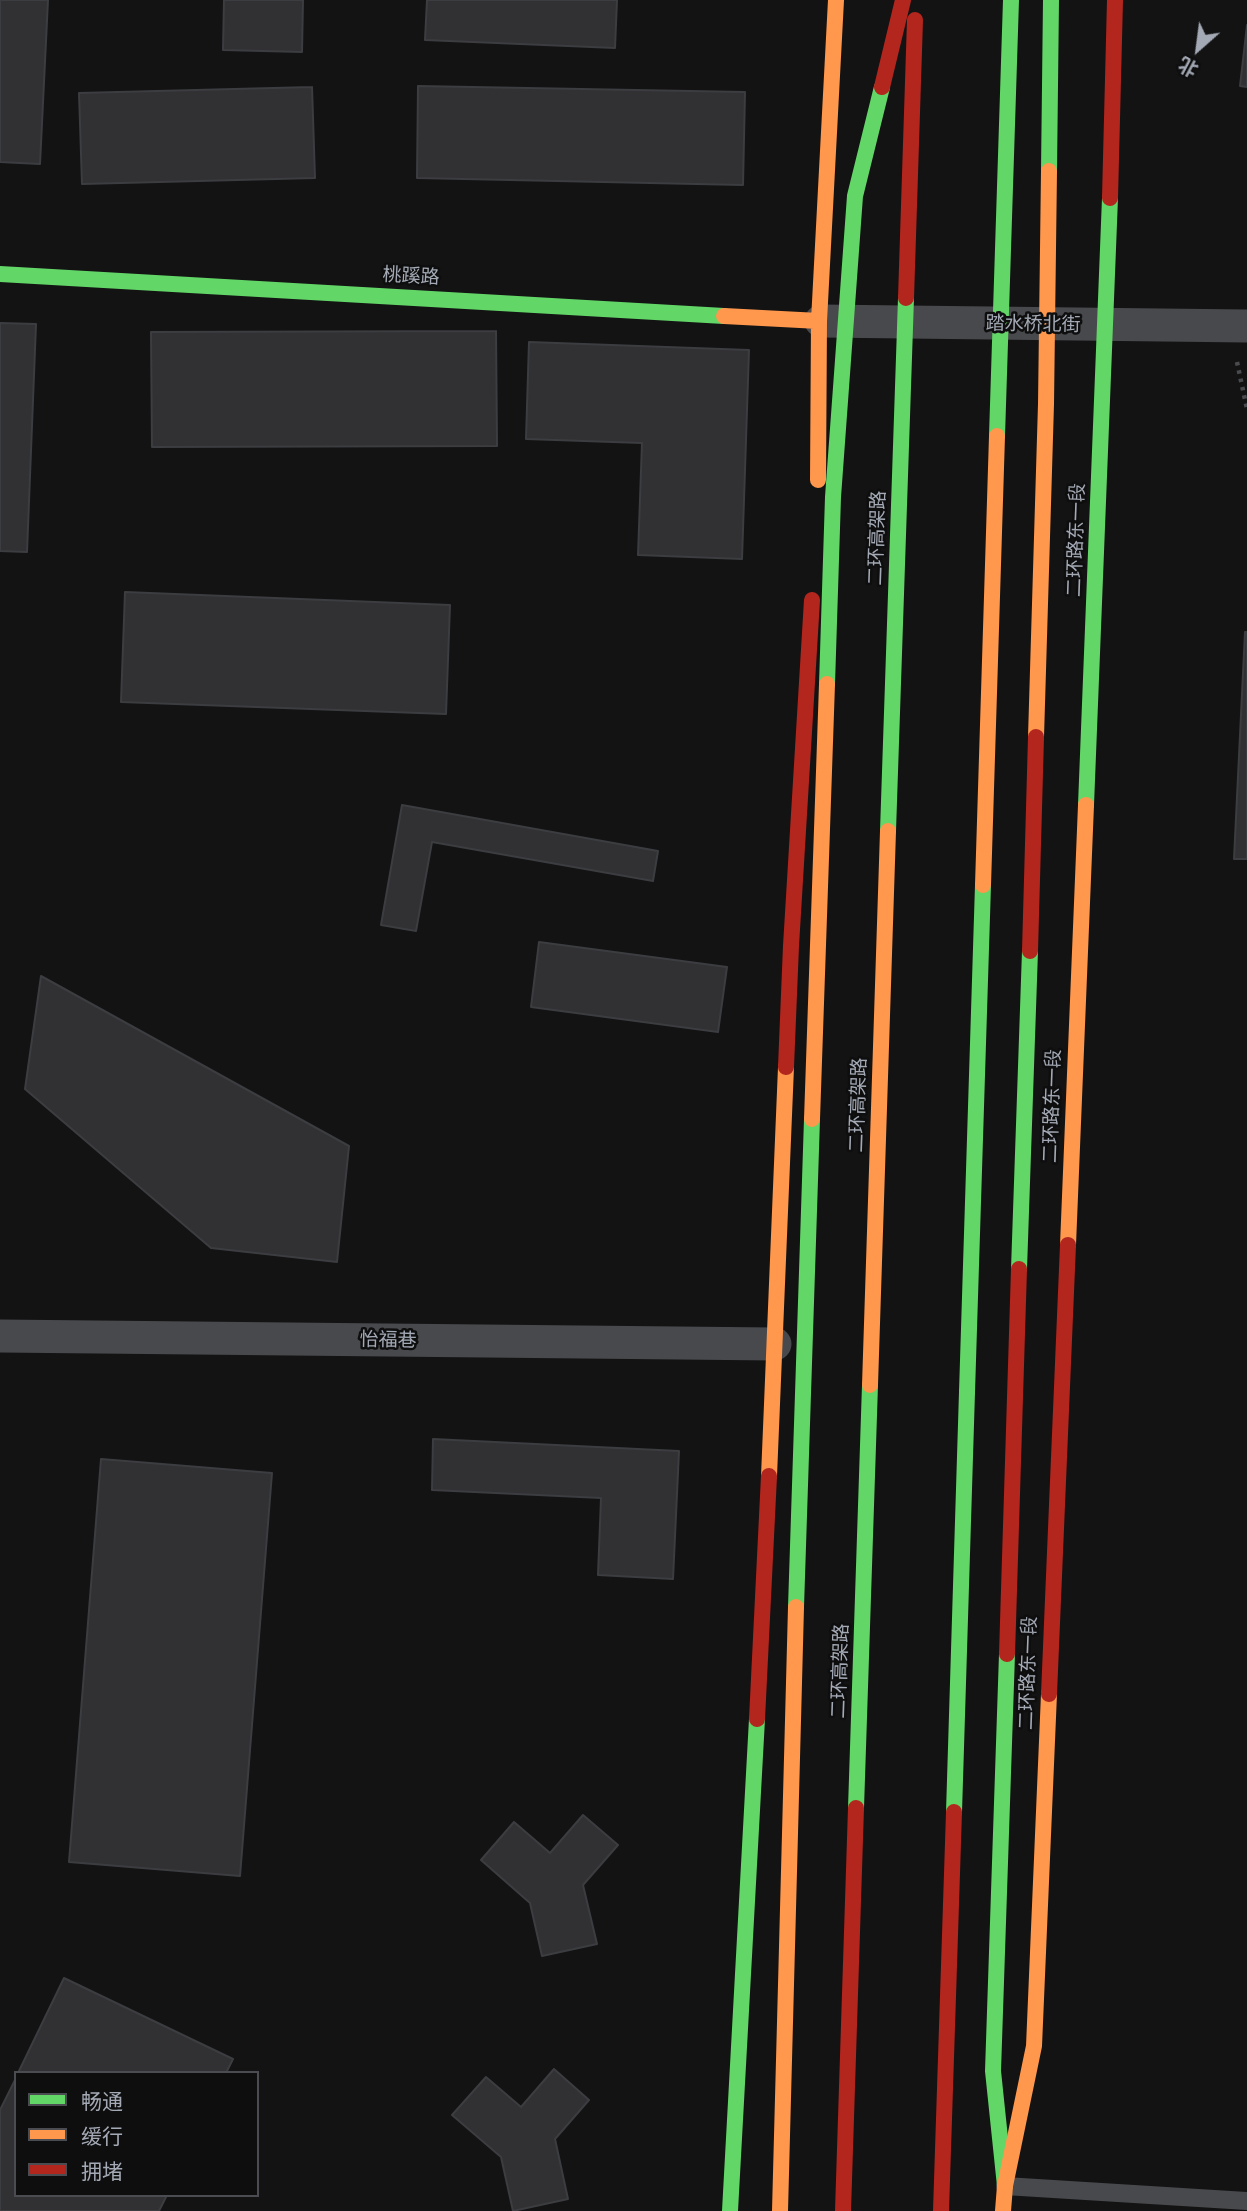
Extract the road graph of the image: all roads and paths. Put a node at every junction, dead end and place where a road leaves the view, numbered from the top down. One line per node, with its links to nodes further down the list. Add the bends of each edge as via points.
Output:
1 (836, 0): 8 (main road)
2 (903, 0): 19 (main road, bridge, via 855,196 833,497)
3 (916, 0): 20 (main road, 二环高架路, bridge)
4 (1011, 0): 21 (main road, bridge)
5 (1051, 0): 16 (main road, bridge, via 1046,404 993,2071)
6 (1115, 0): 9 (main road, 二环路东一段)
7 (0, 274): 8 (main road, 桃蹊路)
8 (819, 321): 9 (street, 踏水桥北街); 12 (main road)
9 (1106, 325): 10 (street, 踏水桥北街); 16 (main road, 二环路东一段, via 1034,2046)
10 (1238, 326): 11 (path)
11 (1247, 409)
12 (816, 528)
13 (813, 584): 15 (main road, via 791,946)
14 (0, 1336): 15 (street, 怡福巷)
15 (775, 1344): 18 (main road)
16 (1005, 2186): 17 (lane); 22 (main road, 二环路东一段)
17 (1247, 2201)
18 (730, 2211)
19 (780, 2211)
20 (843, 2211)
21 (941, 2211)
22 (1003, 2211)

